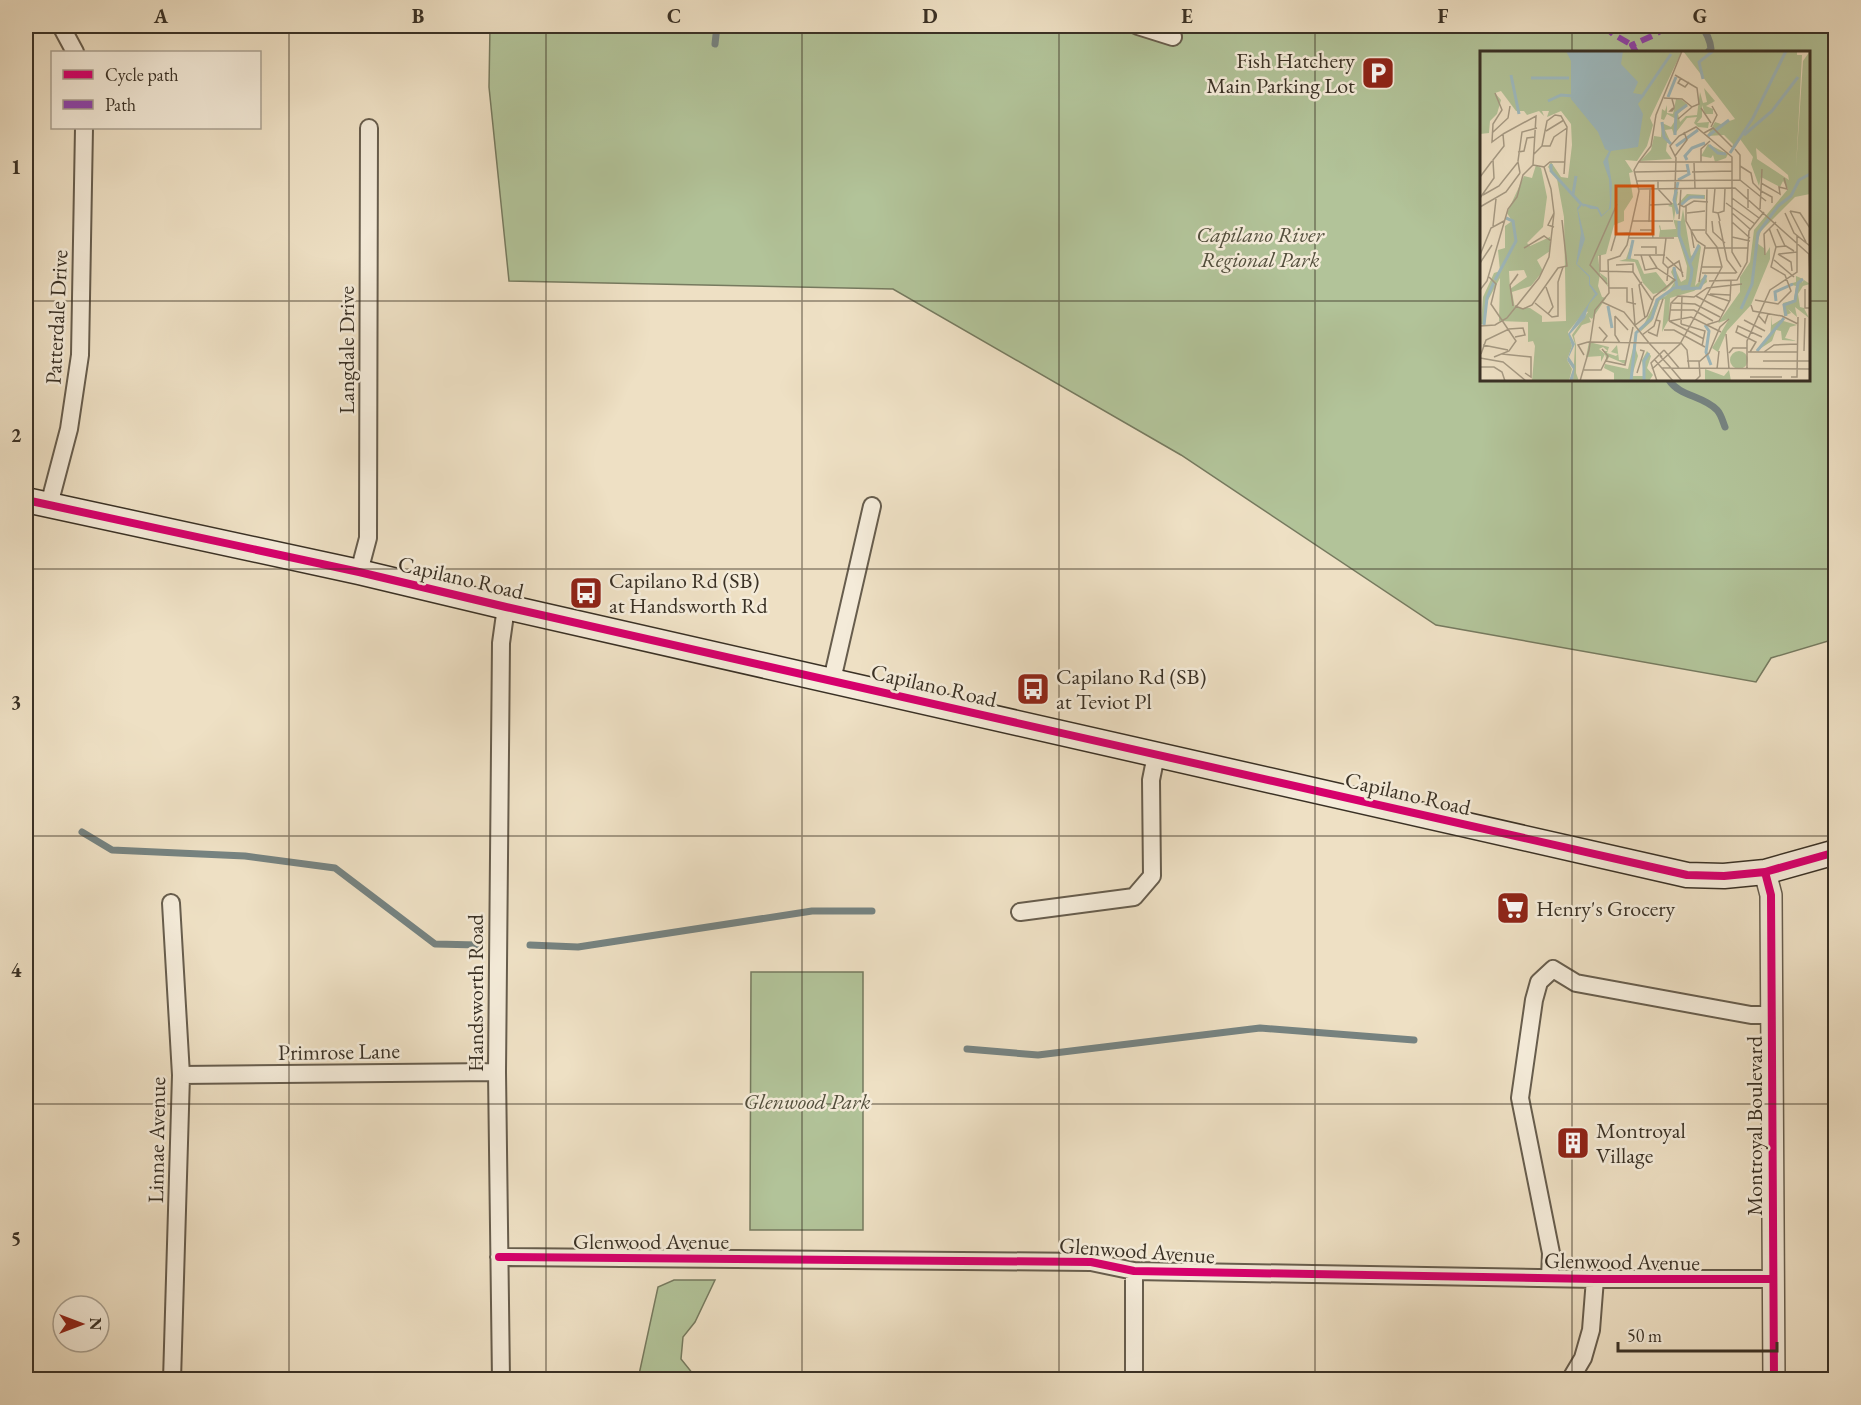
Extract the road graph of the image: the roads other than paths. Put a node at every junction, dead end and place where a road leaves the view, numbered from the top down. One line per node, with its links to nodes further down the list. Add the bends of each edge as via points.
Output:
1 (61, 26): 4 (street)
2 (1138, 26): 3 (street)
3 (1173, 37)
4 (74, 51)
5 (369, 128): 10 (street, Langdale Drive, via 368,538)
6 (84, 129): 8 (street, Patterdale Drive, via 80,355 69,429)
7 (26, 500): 8 (main road, Capilano Road)
8 (49, 505): 10 (main road, Capilano Road)
9 (872, 507): 12 (street)
10 (359, 572): 11 (main road, Capilano Road)
11 (506, 607): 12 (main road, Capilano Road); 19 (street, Handsworth Road, via 501,643)
12 (832, 680): 13 (main road, Capilano Road)
13 (1156, 755): 15 (main road, Capilano Road, via 1687,875); 17 (street, via 1150,780 1152,876 1134,897)
14 (1836, 852): 15 (main road, Capilano Road)
15 (1765, 872): 18 (street, Montroyal Boulevard, via 1771,895)
16 (171, 903): 20 (street, Linnae Avenue)
17 (1020, 912)
18 (1771, 1015): 23 (street, via 1751,1015 1576,983 1553,969 1539,982 1520,1098 1551,1253); 25 (street, Montroyal Boulevard)
19 (497, 1072): 20 (street, Primrose Lane); 21 (street, Handsworth Road)
20 (181, 1075): 26 (street, Linnae Avenue)
21 (499, 1257): 22 (street, Glenwood Avenue, via 1091,1262); 27 (street, Handsworth Road)
22 (1134, 1272): 23 (street, Glenwood Avenue); 28 (street)
23 (1550, 1278): 24 (street, Glenwood Avenue)
24 (1595, 1279): 25 (street, Glenwood Avenue); 29 (street, via 1592,1330 1583,1358)
25 (1773, 1279): 30 (street, Montroyal Boulevard)
26 (172, 1380)
27 (501, 1380)
28 (1134, 1380)
29 (1570, 1380)
30 (1774, 1380)

